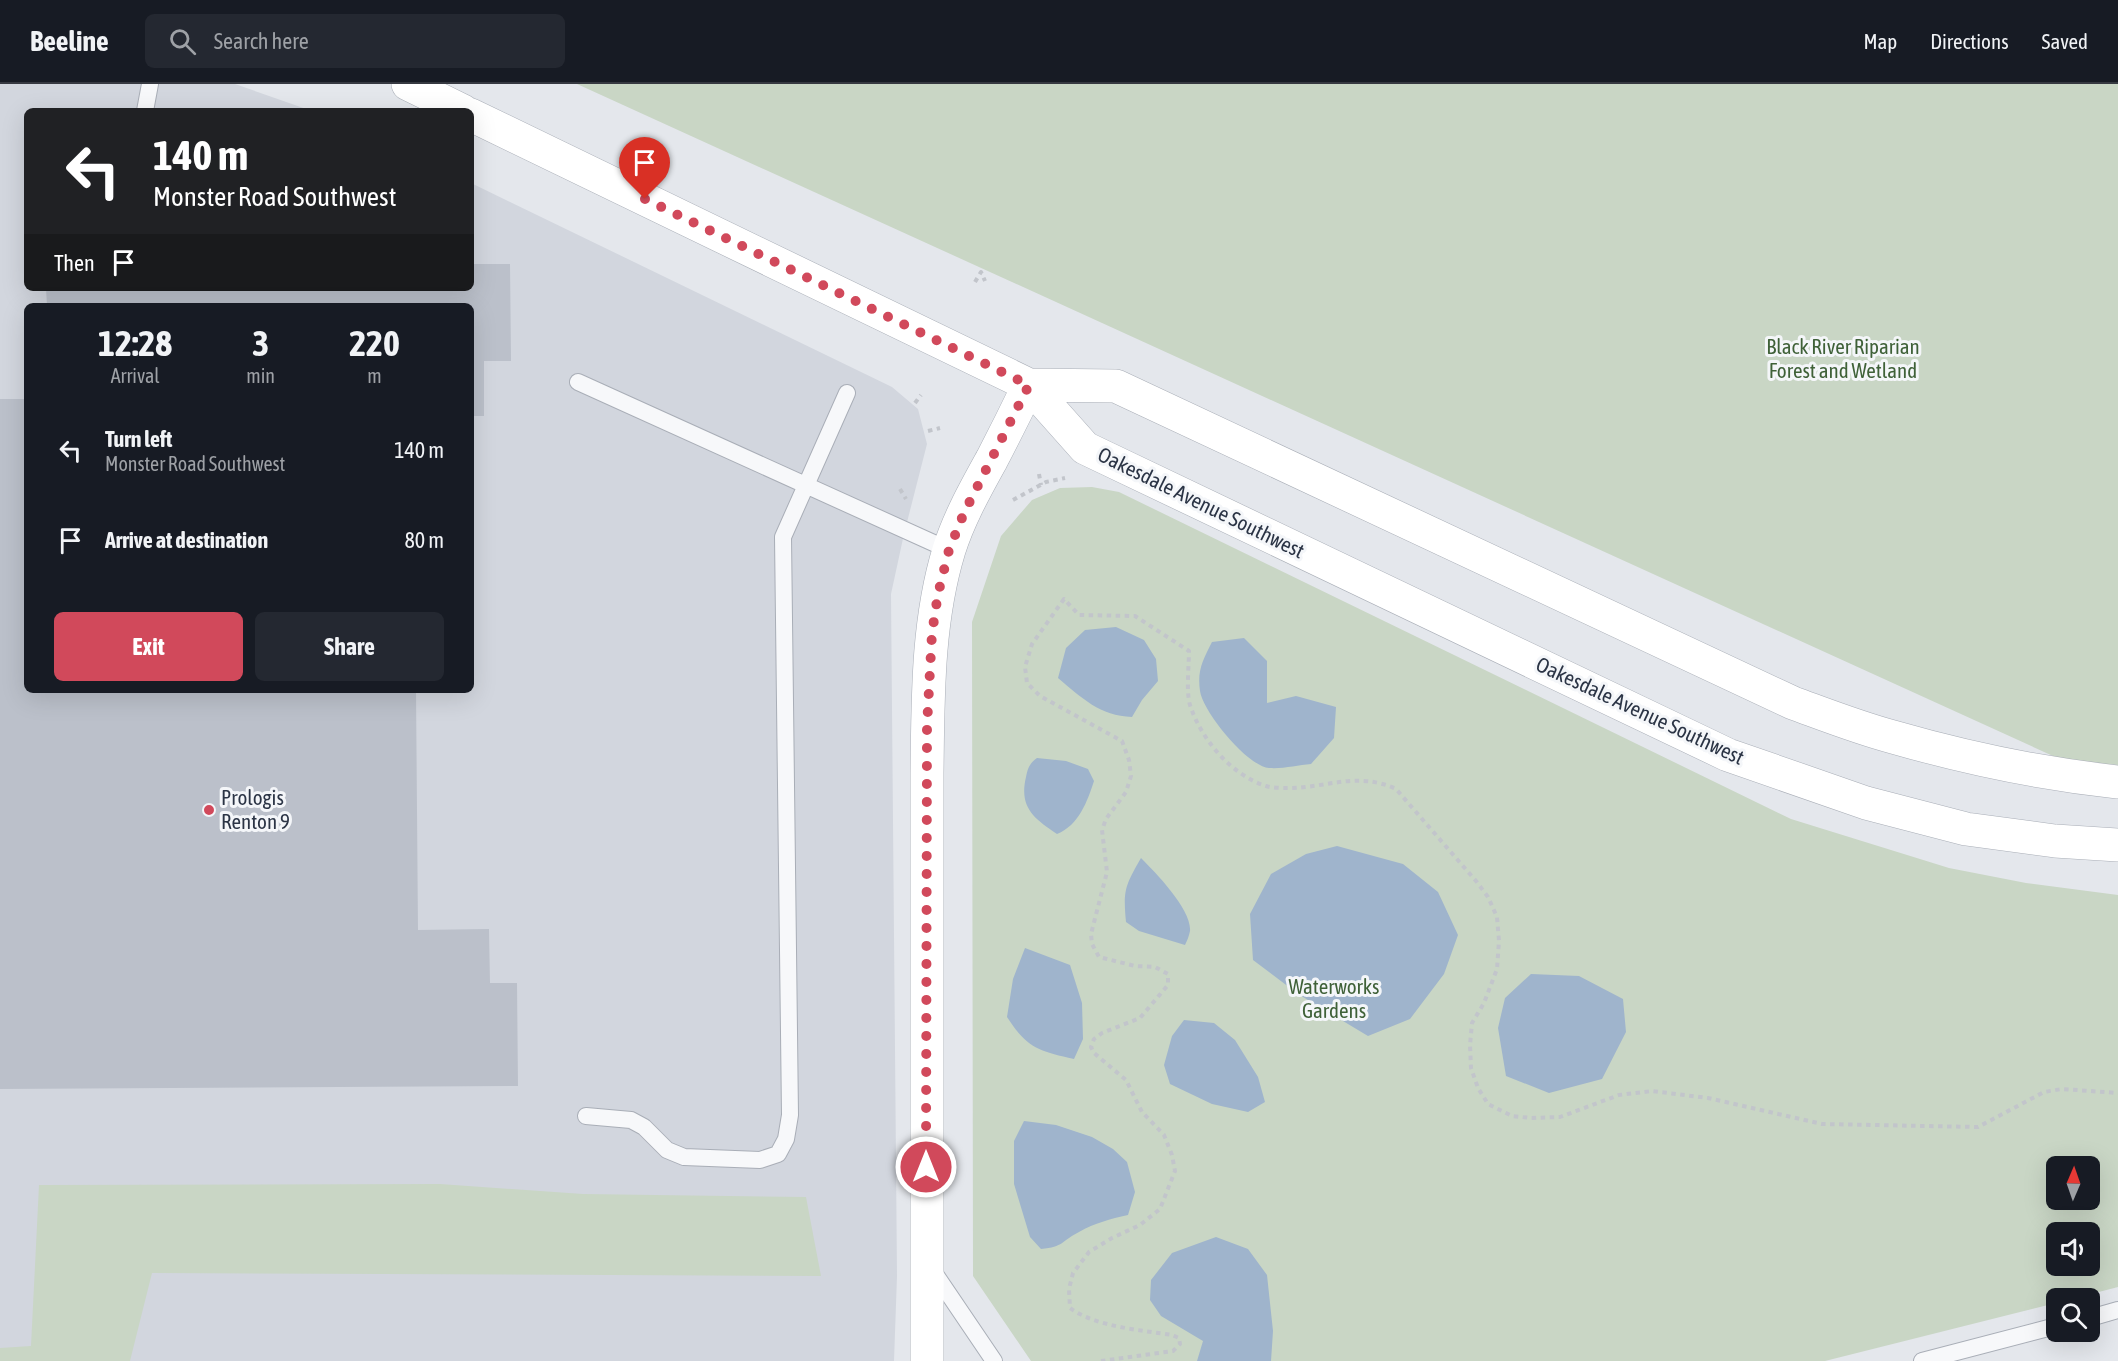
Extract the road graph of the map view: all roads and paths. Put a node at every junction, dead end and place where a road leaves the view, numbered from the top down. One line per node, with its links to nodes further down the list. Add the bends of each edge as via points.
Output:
1 (150, 84): 3 (lane)
2 (408, 84): 4 (street)
3 (146, 108)
4 (457, 108)
5 (474, 116): 9 (street)
6 (985, 281): 7 (path, via 981,272)
7 (975, 282)
8 (578, 382): 18 (lane)
9 (1029, 385): 22 (street); 23 (street, via 1116,386 1793,703 1892,737 2074,777); 24 (street, Oakesdale Avenue Southwest, via 1085,448 1728,755 1866,803 1965,829)
10 (847, 393): 18 (lane)
11 (921, 395): 12 (path)
12 (915, 403)
13 (940, 428): 14 (path)
14 (928, 431)
15 (1040, 474): 17 (path)
16 (1071, 477): 17 (path)
17 (1041, 484): 21 (path)
18 (806, 485): 22 (lane); 26 (lane, via 783,537 790,1115 786,1139 778,1154 760,1160 684,1157 667,1150 631,1120)
19 (900, 489): 20 (path)
20 (906, 499)
21 (1013, 500)
22 (949, 550): 27 (street, via 932,633 928,703)
23 (2118, 782)
24 (2118, 845)
25 (2118, 1093): 33 (path, via 2062,1089 2044,1092 1978,1127 1822,1124 1708,1098 1652,1091 1619,1095 1560,1117 1512,1116 1488,1104 1471,1068 1472,1023 1497,969 1499,941 1497,917 1476,881 1396,789 1361,780 1266,787 1241,774 1209,743 1189,704 1189,651 1135,616 1079,615 1064,600 1032,644 1025,667 1027,683 1040,696 1122,741 1131,776 1126,792 1102,830 1107,872 1091,933 1092,944 1099,957 1155,967 1168,974 1168,985 1140,1018 1102,1033 1091,1047 1126,1080 1142,1112 1164,1135 1175,1171 1160,1209 1140,1225 1089,1252 1073,1273 1069,1289 1070,1308 1078,1314 1099,1322 1172,1335 1179,1338 1180,1344 1173,1351)
26 (586, 1116)
27 (926, 1260): 31 (street); 32 (lane)
28 (2118, 1310): 29 (lane)
29 (2100, 1315)
30 (2046, 1329): 34 (lane)
31 (927, 1361)
32 (994, 1361)
33 (1101, 1361)
34 (1922, 1361)

